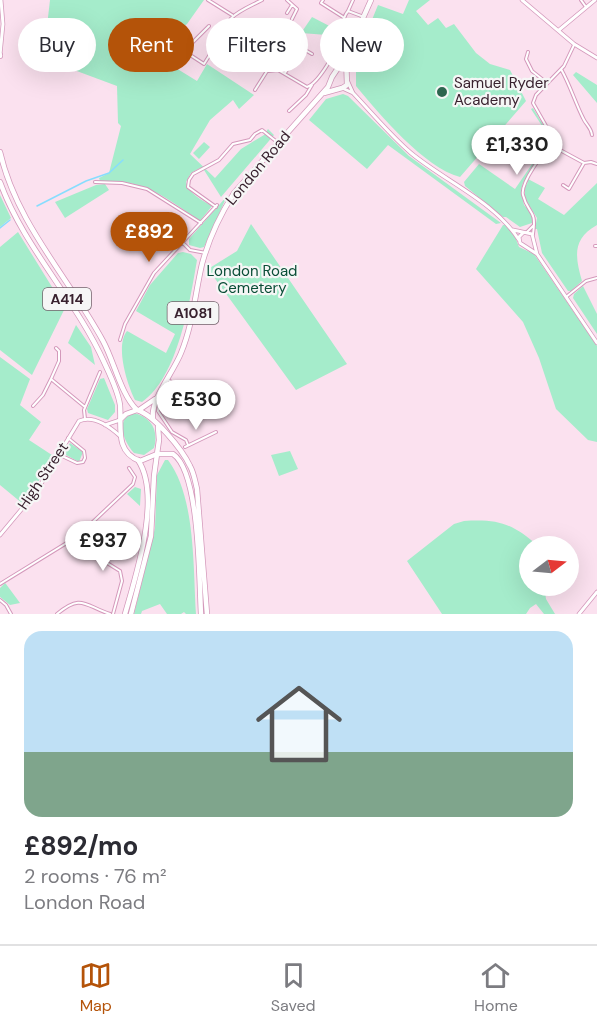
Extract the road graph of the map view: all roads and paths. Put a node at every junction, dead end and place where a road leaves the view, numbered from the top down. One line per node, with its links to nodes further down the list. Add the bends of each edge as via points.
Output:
1 (1, 0): 28 (street)
2 (208, 0): 16 (street)
3 (262, 0): 11 (street)
4 (287, 0): 12 (street)
5 (323, 0): 17 (street, via 321,3)
6 (353, 0): 14 (street)
7 (371, 0): 18 (main road, London Road / A1081)
8 (522, 0): 22 (street)
9 (581, 0): 13 (street)
10 (595, 0): 13 (street)
11 (258, 1): 16 (street)
12 (292, 5): 15 (street); 20 (street, via 297,9)
13 (586, 7): 22 (street)
14 (348, 11): 17 (street); 18 (street)
15 (287, 13)
16 (233, 15): 19 (street)
17 (343, 17): 40 (street, via 340,41)
18 (364, 17)
19 (231, 18)
20 (292, 18)
21 (206, 29): 23 (street)
22 (559, 30): 24 (street)
23 (194, 41)
24 (574, 44): 30 (street); 32 (street)
25 (308, 52): 27 (street)
26 (528, 52): 39 (street, via 530,68)
27 (312, 54)
28 (0, 56)
29 (194, 58): 31 (street, via 204,64)
30 (597, 58)
31 (206, 61)
32 (561, 69): 39 (street); 46 (street)
33 (267, 72): 42 (street)
34 (347, 72): 37 (main road, London Road / A1081)
35 (285, 73): 40 (street, via 307,87)
36 (336, 73): 37 (main road); 38 (main road, London Road / A1081)
37 (347, 78): 41 (main road, via 347,85); 44 (street)
38 (331, 80): 41 (main road); 43 (main road, London Road / A1081)
39 (548, 83): 48 (street, via 533,103)
40 (312, 86): 45 (street)
41 (340, 88): 43 (main road, London Road / A1081); 44 (street)
42 (255, 90)
43 (324, 93): 47 (main road, London Road / A1081)
44 (353, 93): 57 (street, via 412,153)
45 (289, 111)
46 (592, 135)
47 (278, 143): 55 (street, London Road, via 258,131 248,141 233,144 219,160 194,174 188,187 217,206); 64 (main road, London Road / A1081, via 234,193)
48 (553, 143): 50 (street); 56 (street, via 522,190 534,215)
49 (0, 152): 77 (main road, A414, via 24,216 98,331 127,399)
50 (584, 163): 51 (street); 54 (street, via 568,189)
51 (597, 164)
52 (0, 182): 80 (main road, A414, via 23,231 99,352 119,401)
53 (95, 182): 55 (street, via 147,189)
54 (563, 185)
55 (201, 223): 61 (street, London Road)
56 (534, 225): 58 (street); 59 (street)
57 (513, 230): 58 (street); 60 (street)
58 (525, 232): 59 (street); 60 (street)
59 (533, 237): 62 (street)
60 (519, 240): 63 (street)
61 (182, 242): 64 (street, via 190,250); 68 (street, London Road, via 147,282 124,324)
62 (534, 243): 63 (street); 65 (street)
63 (527, 247): 65 (street)
64 (206, 253): 73 (main road, London Road / A1081, via 189,329)
65 (537, 254): 67 (street)
66 (597, 278): 67 (street, via 586,281)
67 (566, 297): 69 (street)
68 (120, 340)
69 (597, 343)
70 (56, 348): 72 (street, via 60,354)
71 (100, 372): 76 (street)
72 (51, 379): 75 (street); 76 (street)
73 (168, 380): 74 (main road, London Road / A1081); 83 (street, via 175,384 176,391 159,404 158,411 172,432 186,440 187,446)
74 (155, 399): 77 (main road, London Road / A1081); 79 (main road, London Road / A1081)
75 (33, 406)
76 (85, 407): 78 (street)
77 (138, 410): 79 (main road); 80 (main road)
78 (85, 419): 81 (street); 85 (street, High Street, via 78,422)
79 (153, 419): 82 (main road)
80 (120, 420): 81 (street); 84 (main road)
81 (105, 425): 84 (street)
82 (158, 425): 86 (main road); 101 (main road, via 186,459 195,480)
83 (216, 432)
84 (120, 436): 88 (main road, via 128,453)
85 (68, 438): 87 (street, High Street); 87 (street, via 84,452 84,460 76,463)
86 (157, 454): 88 (main road); 99 (main road, via 150,545); 100 (main road, via 176,455 190,481)
87 (59, 455): 90 (street, High Street, via 36,492)
88 (138, 460): 98 (main road, via 145,477 147,522)
89 (129, 468): 91 (street, via 135,477 133,484)
90 (0, 535)
91 (78, 536): 92 (street); 97 (street, via 91,553 120,571 122,581)
92 (0, 584)
93 (597, 592): 102 (street)
94 (0, 600): 95 (street)
95 (11, 614)
96 (57, 614): 97 (street, via 80,602)
97 (111, 614)
98 (125, 614)
99 (131, 614)
100 (201, 614)
101 (207, 614)
102 (579, 614)

